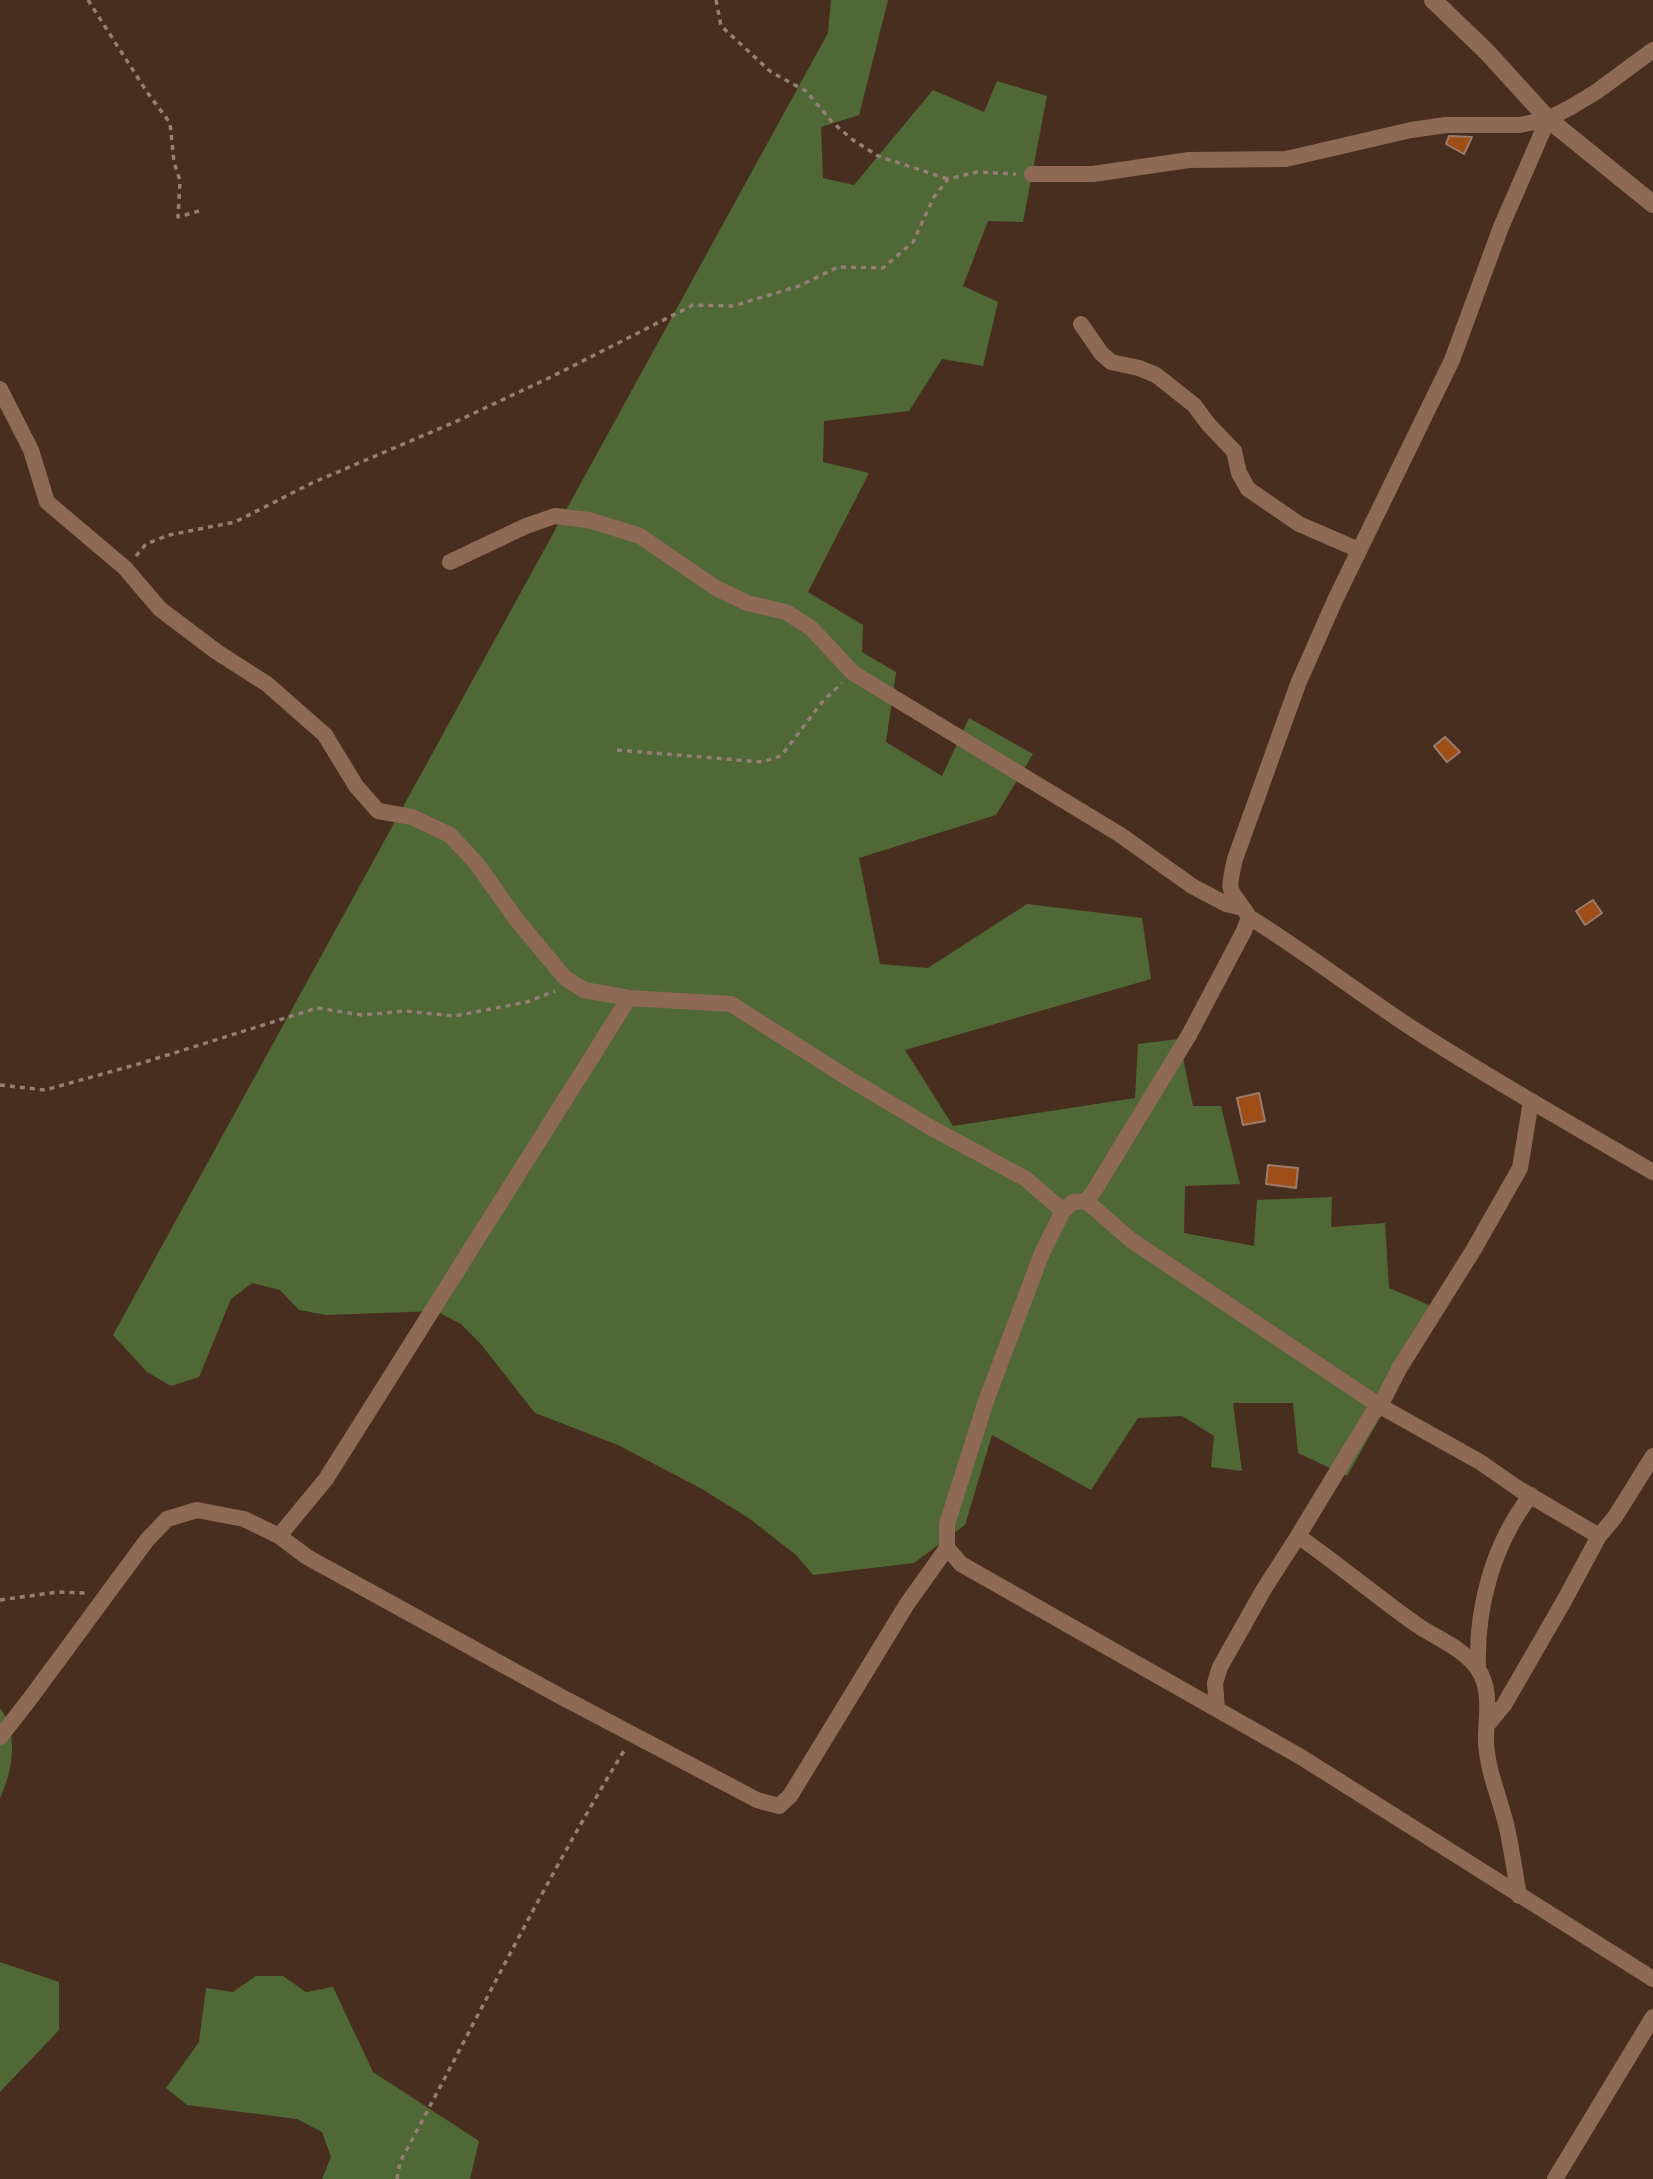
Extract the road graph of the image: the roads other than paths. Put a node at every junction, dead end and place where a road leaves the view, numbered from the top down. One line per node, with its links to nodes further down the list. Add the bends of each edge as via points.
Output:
1 (1433, 0): 3 (street)
2 (1653, 50): 3 (street, via 1596,92)
3 (1548, 119): 4 (street, via 1520,125 1412,130 1286,159 1189,160 1093,174); 5 (street); 8 (street, via 1501,227 1452,360)
4 (1032, 174)
5 (1651, 198)
6 (1081, 324): 8 (street, via 1111,362 1156,375 1194,405 1234,451 1248,489 1300,524)
7 (0, 390): 11 (street, via 31,450 47,502 125,568 160,609 267,684 325,735 356,786 378,811 412,817 450,835 565,978 584,990)
8 (1359, 550): 10 (street, via 1298,684 1235,859 1229,886)
9 (450, 562): 10 (street, via 555,516 589,520 640,536 716,588 747,603 786,612 811,628 853,673 1079,808 1192,886)
10 (1246, 913): 12 (street, via 1418,1031); 14 (street, via 1189,1035)
11 (629, 998): 15 (street, via 731,1004 883,1099 1026,1180); 19 (street, via 326,1479)
12 (1531, 1101): 13 (street); 16 (street, via 1520,1168)
13 (1653, 1172)
14 (1086, 1201): 15 (street, via 1073,1202); 16 (street, via 1131,1240)
15 (1063, 1211): 22 (street, via 1042,1253 986,1401 947,1524)
16 (1380, 1406): 18 (street); 20 (street)
17 (1653, 1456): 21 (street)
18 (1531, 1495): 21 (street); 23 (street, via 1513,1518 1496,1554 1477,1640)
19 (278, 1536): 22 (street, via 307,1557 633,1735 757,1800 779,1806 790,1796 907,1604); 26 (street, via 244,1519 197,1510 167,1519)
20 (1298, 1536): 23 (street); 24 (street, via 1220,1668 1215,1683)
21 (1599, 1536): 25 (street, via 1504,1705)
22 (947, 1548): 24 (street, via 961,1564)
23 (1478, 1668): 25 (street)
24 (1217, 1709): 27 (street, via 1319,1767)
25 (1489, 1723): 27 (street, via 1490,1762)
26 (0, 1737)
27 (1520, 1896): 28 (street)
28 (1653, 1979)
29 (1653, 2017): 30 (street)
30 (1555, 2179)

